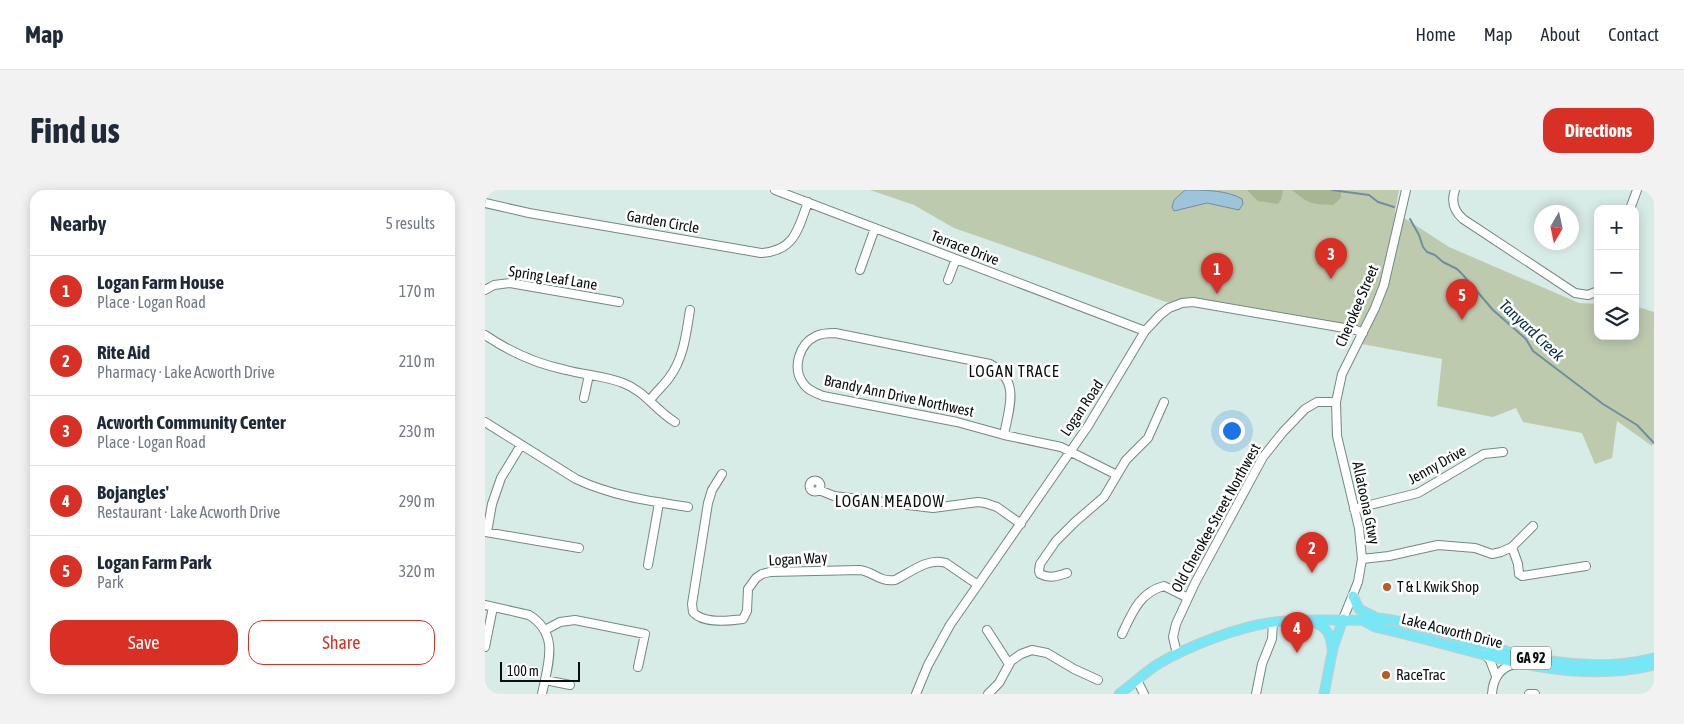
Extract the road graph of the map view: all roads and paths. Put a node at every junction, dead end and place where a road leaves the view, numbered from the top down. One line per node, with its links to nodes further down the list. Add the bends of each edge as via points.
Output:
1 (775, 190): 5 (street, Terrace Drive)
2 (1406, 190): 17 (street, Cherokee Street, via 1384,285)
3 (1455, 190): 13 (street, via 1454,206 1463,219 1575,293)
4 (1637, 190): 7 (street)
5 (808, 202): 6 (street, Garden Circle, via 793,239 781,248 761,253); 8 (street, Terrace Drive)
6 (485, 204)
7 (1631, 205)
8 (875, 228): 9 (street, Terrace Drive); 10 (street)
9 (956, 259): 11 (street); 16 (street, Terrace Drive)
10 (860, 270)
11 (948, 280)
12 (485, 290): 14 (street, Spring Leaf Lane, via 510,283)
13 (1594, 293)
14 (619, 302)
15 (690, 310): 21 (street, via 679,362)
16 (1145, 331): 17 (street, Logan Road, via 1169,308 1193,302); 28 (street, Logan Road, via 1098,411)
17 (1363, 333): 23 (street, Cherokee Street, via 1342,374)
18 (485, 335): 19 (street, via 532,360)
19 (589, 375): 20 (street); 21 (street, via 623,382)
20 (584, 398)
21 (650, 400): 25 (street, via 665,417)
22 (1164, 402): 31 (street, via 1148,438 1126,460)
23 (1336, 402): 35 (street, Allatoona Gtwy, via 1337,436); 47 (street, Old Cherokee Street Northwest, via 1317,402 1309,406 1270,448)
24 (485, 422): 27 (street)
25 (675, 422)
26 (1004, 434): 26 (street, Brandy Ann Drive Northwest, via 823,396 803,384 798,360 801,350 815,336 835,333 990,364 1005,374 1011,388); 28 (street, Brandy Ann Drive Northwest)
27 (521, 445): 33 (street, via 591,486); 38 (street, via 501,478)
28 (1070, 450): 31 (street, Brandy Ann Drive Northwest); 36 (street, Logan Road)
29 (1503, 452): 35 (street, Jenny Drive, via 1484,454 1418,493)
30 (722, 474): 45 (street, Logan Way, via 708,503 692,604 693,612 700,618 729,622 743,619 751,583 770,572 859,570 881,580 895,580 928,562 941,561)
31 (1117, 475): 44 (street, via 1104,497 1067,529 1039,568 1040,574 1048,576)
32 (819, 490): 36 (street, via 833,496 933,508 985,503 997,507)
33 (659, 503): 34 (street); 42 (street)
34 (688, 507)
35 (1354, 509): 41 (street, Allatoona Gtwy, via 1361,535)
36 (1021, 524): 45 (street, Logan Road)
37 (1533, 526): 39 (street)
38 (486, 532): 40 (street)
39 (1512, 547): 41 (street, via 1492,554 1475,548 1438,545); 43 (street, via 1522,576)
40 (579, 548)
41 (1362, 559): 46 (street, Allatoona Gtwy)
42 (648, 565)
43 (1585, 566)
44 (1067, 573)
45 (978, 585): 72 (street, Logan Road, via 942,639)
46 (1353, 596): 49 (main road, via 1359,609); 50 (street, Allatoona Gtwy)
47 (1188, 598): 56 (street, via 1164,586 1156,588 1145,595); 58 (street, Old Cherokee Street Northwest, via 1174,630)
48 (489, 606): 54 (street, via 529,615); 57 (street)
49 (1377, 618): 52 (main road, Lake Acworth Drive / GA 92); 61 (main road, Lake Acworth Drive / GA 92, via 1549,662 1601,665)
50 (1343, 619): 51 (main road, Lake Acworth Drive / GA 92); 52 (main road, Lake Acworth Drive / GA 92); 60 (main road, Allatoona Gtwy)
51 (1304, 620): 53 (main road, Lake Acworth Drive / GA 92); 60 (main road, via 1327,629)
52 (1362, 620): 59 (main road, Lake Acworth Drive / GA 92)
53 (1273, 622): 58 (main road, Lake Acworth Drive / GA 92, via 1223,635); 76 (street, via 1272,639 1261,664)
54 (545, 630): 65 (street, via 560,622 575,620 645,634); 67 (street, via 550,650)
55 (987, 630): 63 (street)
56 (1122, 634)
57 (485, 647)
58 (1177, 654): 69 (main road, Lake Acworth Drive / GA 92)
59 (1484, 654): 62 (main road, Lake Acworth Drive / GA 92); 66 (street)
60 (1332, 655): 77 (main road, Allatoona Gtwy)
61 (1654, 658)
62 (1520, 663): 64 (main road, Lake Acworth Drive, via 1581,672 1611,672); 66 (street, via 1509,665)
63 (1009, 664): 68 (street, via 1021,654 1036,650); 73 (street, via 999,683)
64 (1654, 665)
65 (638, 667)
66 (1496, 676): 78 (street)
67 (545, 680): 70 (street); 71 (street)
68 (1098, 680)
69 (1137, 680): 74 (main road, Lake Acworth Drive / GA 92); 75 (street)
70 (570, 685)
71 (542, 694)
72 (916, 694)
73 (988, 694)
74 (1119, 694)
75 (1145, 694)
76 (1257, 694)
77 (1324, 694)
78 (1492, 694)
79 (1529, 694): 80 (street)
80 (1535, 694)

